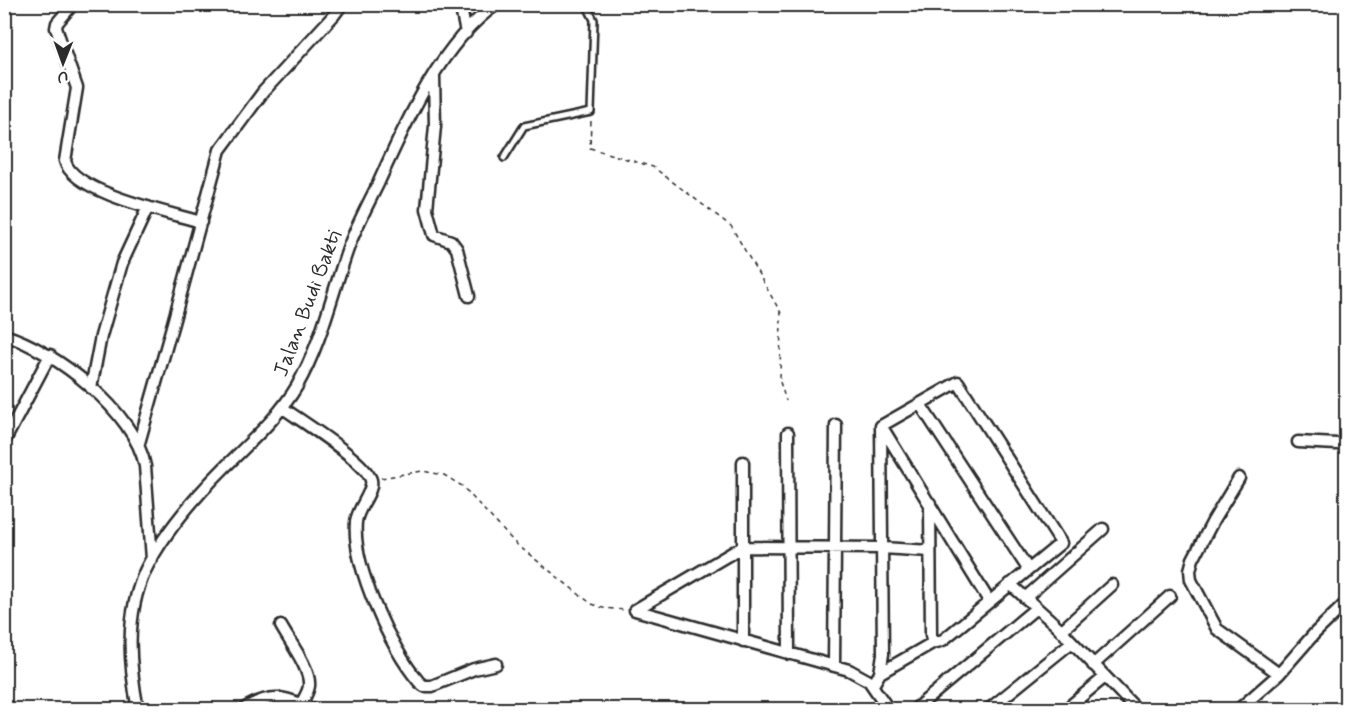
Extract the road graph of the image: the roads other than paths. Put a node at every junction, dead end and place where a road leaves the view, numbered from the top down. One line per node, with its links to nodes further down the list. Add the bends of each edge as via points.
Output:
1 (73, 4): 9 (street, via 56,28 77,88 65,161 69,170 94,188)
2 (342, 4): 10 (street, via 263,92 220,150)
3 (460, 4): 6 (street)
4 (497, 4): 6 (street, Jalan Budi Bakti)
5 (586, 4): 8 (lane, via 594,20 591,112 524,126)
6 (466, 33): 7 (street, Jalan Budi Bakti)
7 (434, 73): 11 (street, via 435,126 428,217 434,235 452,241 457,249); 16 (street, Jalan Budi Bakti, via 350,244 315,347)
8 (504, 158)
9 (148, 207): 10 (street); 14 (street, via 122,263)
10 (201, 222): 22 (street)
11 (469, 296)
12 (4, 335): 13 (street)
13 (50, 355): 14 (street); 20 (street)
14 (91, 388): 22 (street)
15 (920, 404): 18 (street); 34 (street); 34 (street, via 958,382 1061,543)
16 (283, 408): 33 (street, Jalan Budi Bakti, via 200,494); 48 (street, via 341,449 371,480 356,518 360,565 379,615 416,679 432,687)
17 (836, 425): 30 (street)
18 (881, 426): 26 (street); 31 (street)
19 (788, 433): 29 (street)
20 (4, 442)
21 (1298, 442): 23 (street)
22 (139, 443): 33 (street, via 145,466)
23 (1347, 443)
24 (743, 462): 28 (street)
25 (1239, 478): 52 (street, via 1193,559 1191,580 1217,629)
26 (930, 503): 32 (street); 39 (street)
27 (1103, 529): 38 (street)
28 (742, 547): 29 (street); 44 (street); 44 (street, via 635,610)
29 (788, 547): 30 (street); 47 (street)
30 (836, 548): 31 (street); 50 (street)
31 (883, 548): 32 (street); 51 (street)
32 (930, 551): 45 (street)
33 (152, 559): 56 (street, Jalan Budi Bakti, via 131,621 131,667)
34 (1028, 569): 35 (street)
35 (1010, 584): 38 (street); 39 (street)
36 (1112, 585): 43 (street)
37 (1170, 596): 49 (street)
38 (1025, 597): 41 (street)
39 (989, 601): 45 (street, via 942,640)
40 (1347, 603): 52 (street)
41 (1036, 608): 43 (street); 60 (street)
42 (281, 626): 55 (street, via 308,676 309,689)
43 (1061, 631): 46 (street)
44 (743, 641): 47 (street)
45 (934, 642): 51 (street)
46 (1072, 642): 49 (street); 61 (street)
47 (789, 654): 50 (street)
48 (496, 664)
49 (1093, 665): 53 (street)
50 (834, 666): 54 (street, via 858,674)
51 (880, 673): 54 (street)
52 (1279, 674): 64 (street)
53 (1105, 677): 62 (street); 63 (street)
54 (873, 685): 59 (street)
55 (301, 704): 57 (street, via 280,697 266,698); 58 (street)
56 (138, 710)
57 (242, 710)
58 (314, 710)
59 (889, 710)
60 (914, 710)
61 (988, 710)
62 (1065, 710)
63 (1137, 710)
64 (1238, 710)

